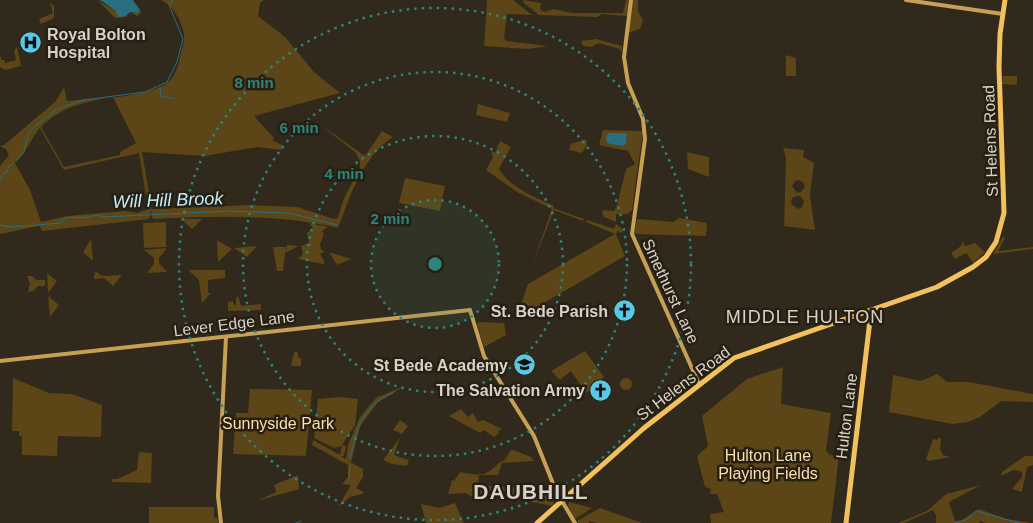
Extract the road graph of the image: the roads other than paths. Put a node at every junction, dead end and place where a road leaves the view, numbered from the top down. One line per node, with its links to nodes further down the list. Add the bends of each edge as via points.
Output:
1 (630, 0): 8 (street, Smethurst Lane, via 624,58 626,78 642,114 644,132 632,234)
2 (906, 0): 4 (street)
3 (1005, 0): 4 (main road, St Helens Road)
4 (1003, 14): 5 (main road, St Helens Road, via 1000,108 1005,198 996,242 979,263 954,278)
5 (868, 311): 8 (main road, St Helens Road, via 741,354); 13 (main road, Hulton Lane, via 870,320)
6 (226, 337): 7 (street, Lever Edge Lane); 9 (street, Lever Edge Lane, via 470,310 485,358 534,436); 10 (street, via 218,496)
7 (0, 362)
8 (699, 384): 9 (main road, St Helens Road)
9 (562, 500): 11 (main road, St Helens Road); 12 (street)
10 (221, 523)
11 (537, 523)
12 (575, 523)
13 (846, 523)

